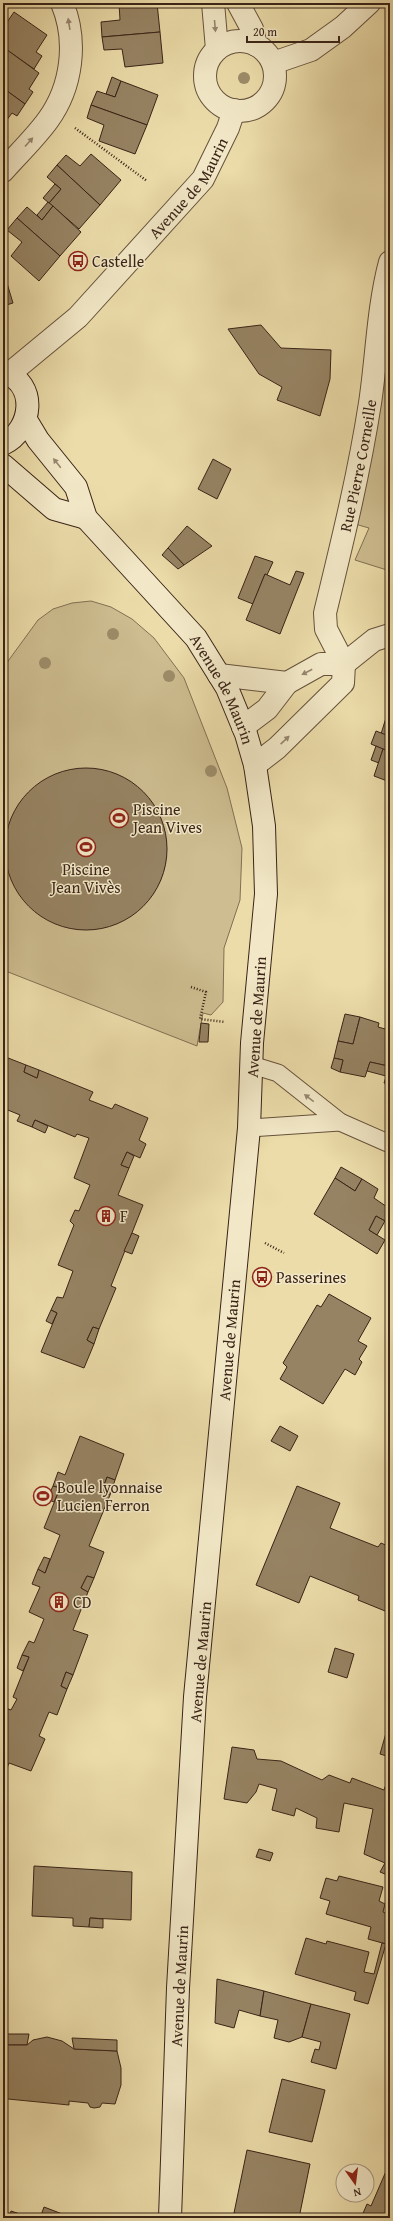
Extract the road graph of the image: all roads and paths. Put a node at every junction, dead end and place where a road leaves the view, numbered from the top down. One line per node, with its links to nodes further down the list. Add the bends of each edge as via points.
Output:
1 (62, 3): 9 (street, one-way to 1, via 65,90 70,61 71,36)
2 (213, 3): 6 (street, one-way to 6)
3 (238, 3): 5 (street, via 252,29)
4 (369, 3): 7 (street, via 343,27 311,50)
5 (256, 45): 6 (street, via 244,41 232,42); 7 (street, via 266,52)
6 (217, 48): 8 (street, via 207,66 208,90 215,100)
7 (273, 63): 8 (street, via 275,82 264,101 255,107)
8 (234, 110): 13 (street, Avenue de Maurin, via 203,179 78,317)
9 (53, 113): 10 (street, one-way to 9); 11 (path)
10 (3, 171)
11 (147, 181)
12 (390, 262): 19 (street, Rue Pierre Corneille, via 385,283 370,403 354,491 325,613 326,629)
13 (6, 373): 14 (street, via 18,382 25,392 28,404)
14 (26, 420): 15 (street, via 16,435); 17 (street, Avenue de Maurin, one-way to 14, via 76,487 38,440)
15 (3, 444)
16 (9, 470): 17 (street, via 54,509)
17 (86, 518): 20 (street, Avenue de Maurin, via 196,638)
18 (390, 635): 19 (street, via 374,640)
19 (344, 664): 21 (street, one-way to 21, via 321,664); 23 (street, one-way to 19, via 277,748 343,683)
20 (219, 675): 21 (street); 22 (street, Avenue de Maurin)
21 (287, 683): 22 (street, via 268,709)
22 (243, 727): 23 (street, Avenue de Maurin)
23 (255, 765): 26 (street, Avenue de Maurin, via 264,826 266,894)
24 (191, 987): 25 (path, via 206,992 200,1018)
25 (225, 1022)
26 (252, 1065): 27 (lane, one-way to 26, via 278,1073); 28 (street, Avenue de Maurin)
27 (340, 1122): 28 (lane); 29 (lane)
28 (249, 1128): 30 (street, Avenue de Maurin, via 195,1697 178,1988)
29 (390, 1144)
30 (170, 2218)

